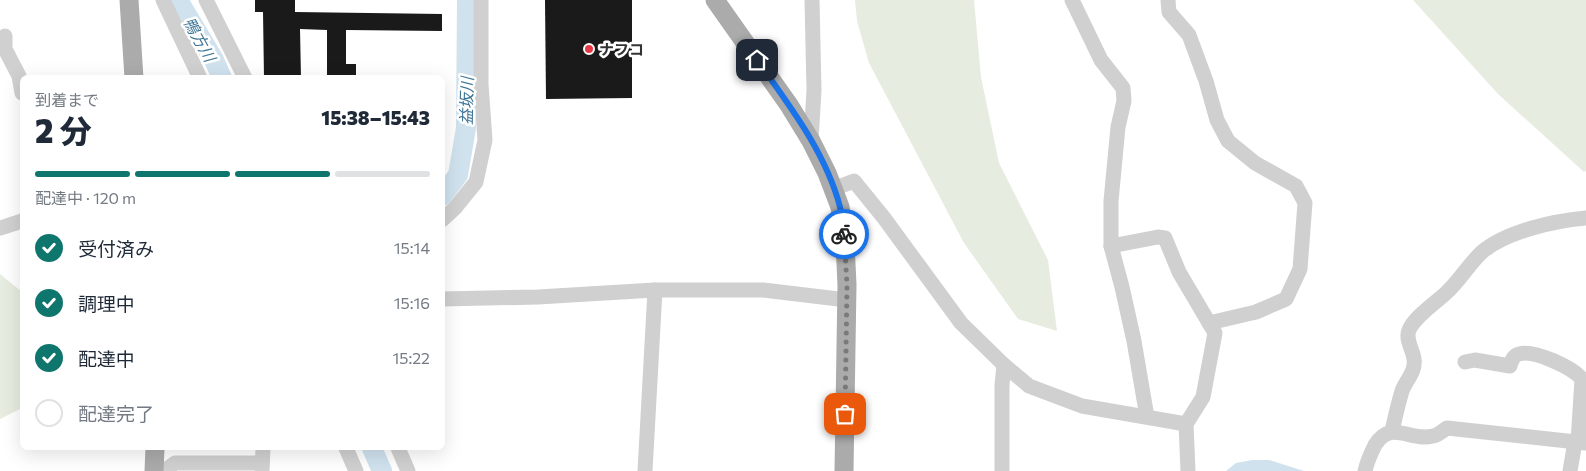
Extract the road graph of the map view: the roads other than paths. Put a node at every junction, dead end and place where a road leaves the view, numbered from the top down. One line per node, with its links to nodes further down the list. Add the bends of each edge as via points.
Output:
1 (129, 0): 10 (main road)
2 (163, 0): 11 (street)
3 (206, 0): 12 (street)
4 (481, 0): 16 (street, via 485,140 476,182)
5 (715, 0): 14 (main road)
6 (812, 0): 14 (street, via 814,90)
7 (1072, 0): 20 (street, via 1101,60 1123,88 1111,201)
8 (1168, 0): 24 (street, via 1169,12 1189,35 1216,120 1228,141 1254,163 1296,186 1305,203 1300,269 1286,299 1256,312)
9 (5, 36): 13 (street, via 5,49)
10 (134, 75)
11 (199, 75)
12 (244, 75)
13 (20, 82)
14 (811, 141): 15 (main road)
15 (833, 190): 23 (main road, via 840,207 845,242); 26 (street, via 854,181 961,323)
16 (445, 217)
17 (1586, 218): 29 (street, via 1541,226 1495,243 1417,319 1408,335 1414,369 1403,388)
18 (20, 222): 19 (street)
19 (0, 228)
20 (1111, 246): 24 (street, via 1165,238 1179,272); 27 (street, via 1132,332)
21 (655, 290): 22 (street); 23 (street, via 763,290); 40 (street)
22 (445, 299)
23 (847, 300): 41 (main road)
24 (1209, 323): 28 (street, via 1215,333 1203,397)
25 (1465, 362): 30 (street, via 1476,360 1510,366 1514,356 1529,353 1576,372 1582,379)
26 (1004, 365): 27 (street, via 1029,386 1082,406); 42 (street)
27 (1147, 417): 28 (street)
28 (1186, 424): 43 (street)
29 (1392, 431): 30 (street, via 1432,436 1446,428); 44 (street, via 1381,436)
30 (1580, 442): 45 (street)
31 (155, 450): 36 (main road)
32 (263, 450): 35 (street)
33 (347, 450): 38 (street)
34 (399, 450): 39 (street)
35 (262, 467): 37 (street, via 175,463)
36 (154, 471)
37 (164, 471)
38 (356, 471)
39 (408, 471)
40 (645, 471)
41 (844, 471)
42 (1002, 471)
43 (1188, 471)
44 (1365, 471)
45 (1570, 471)

